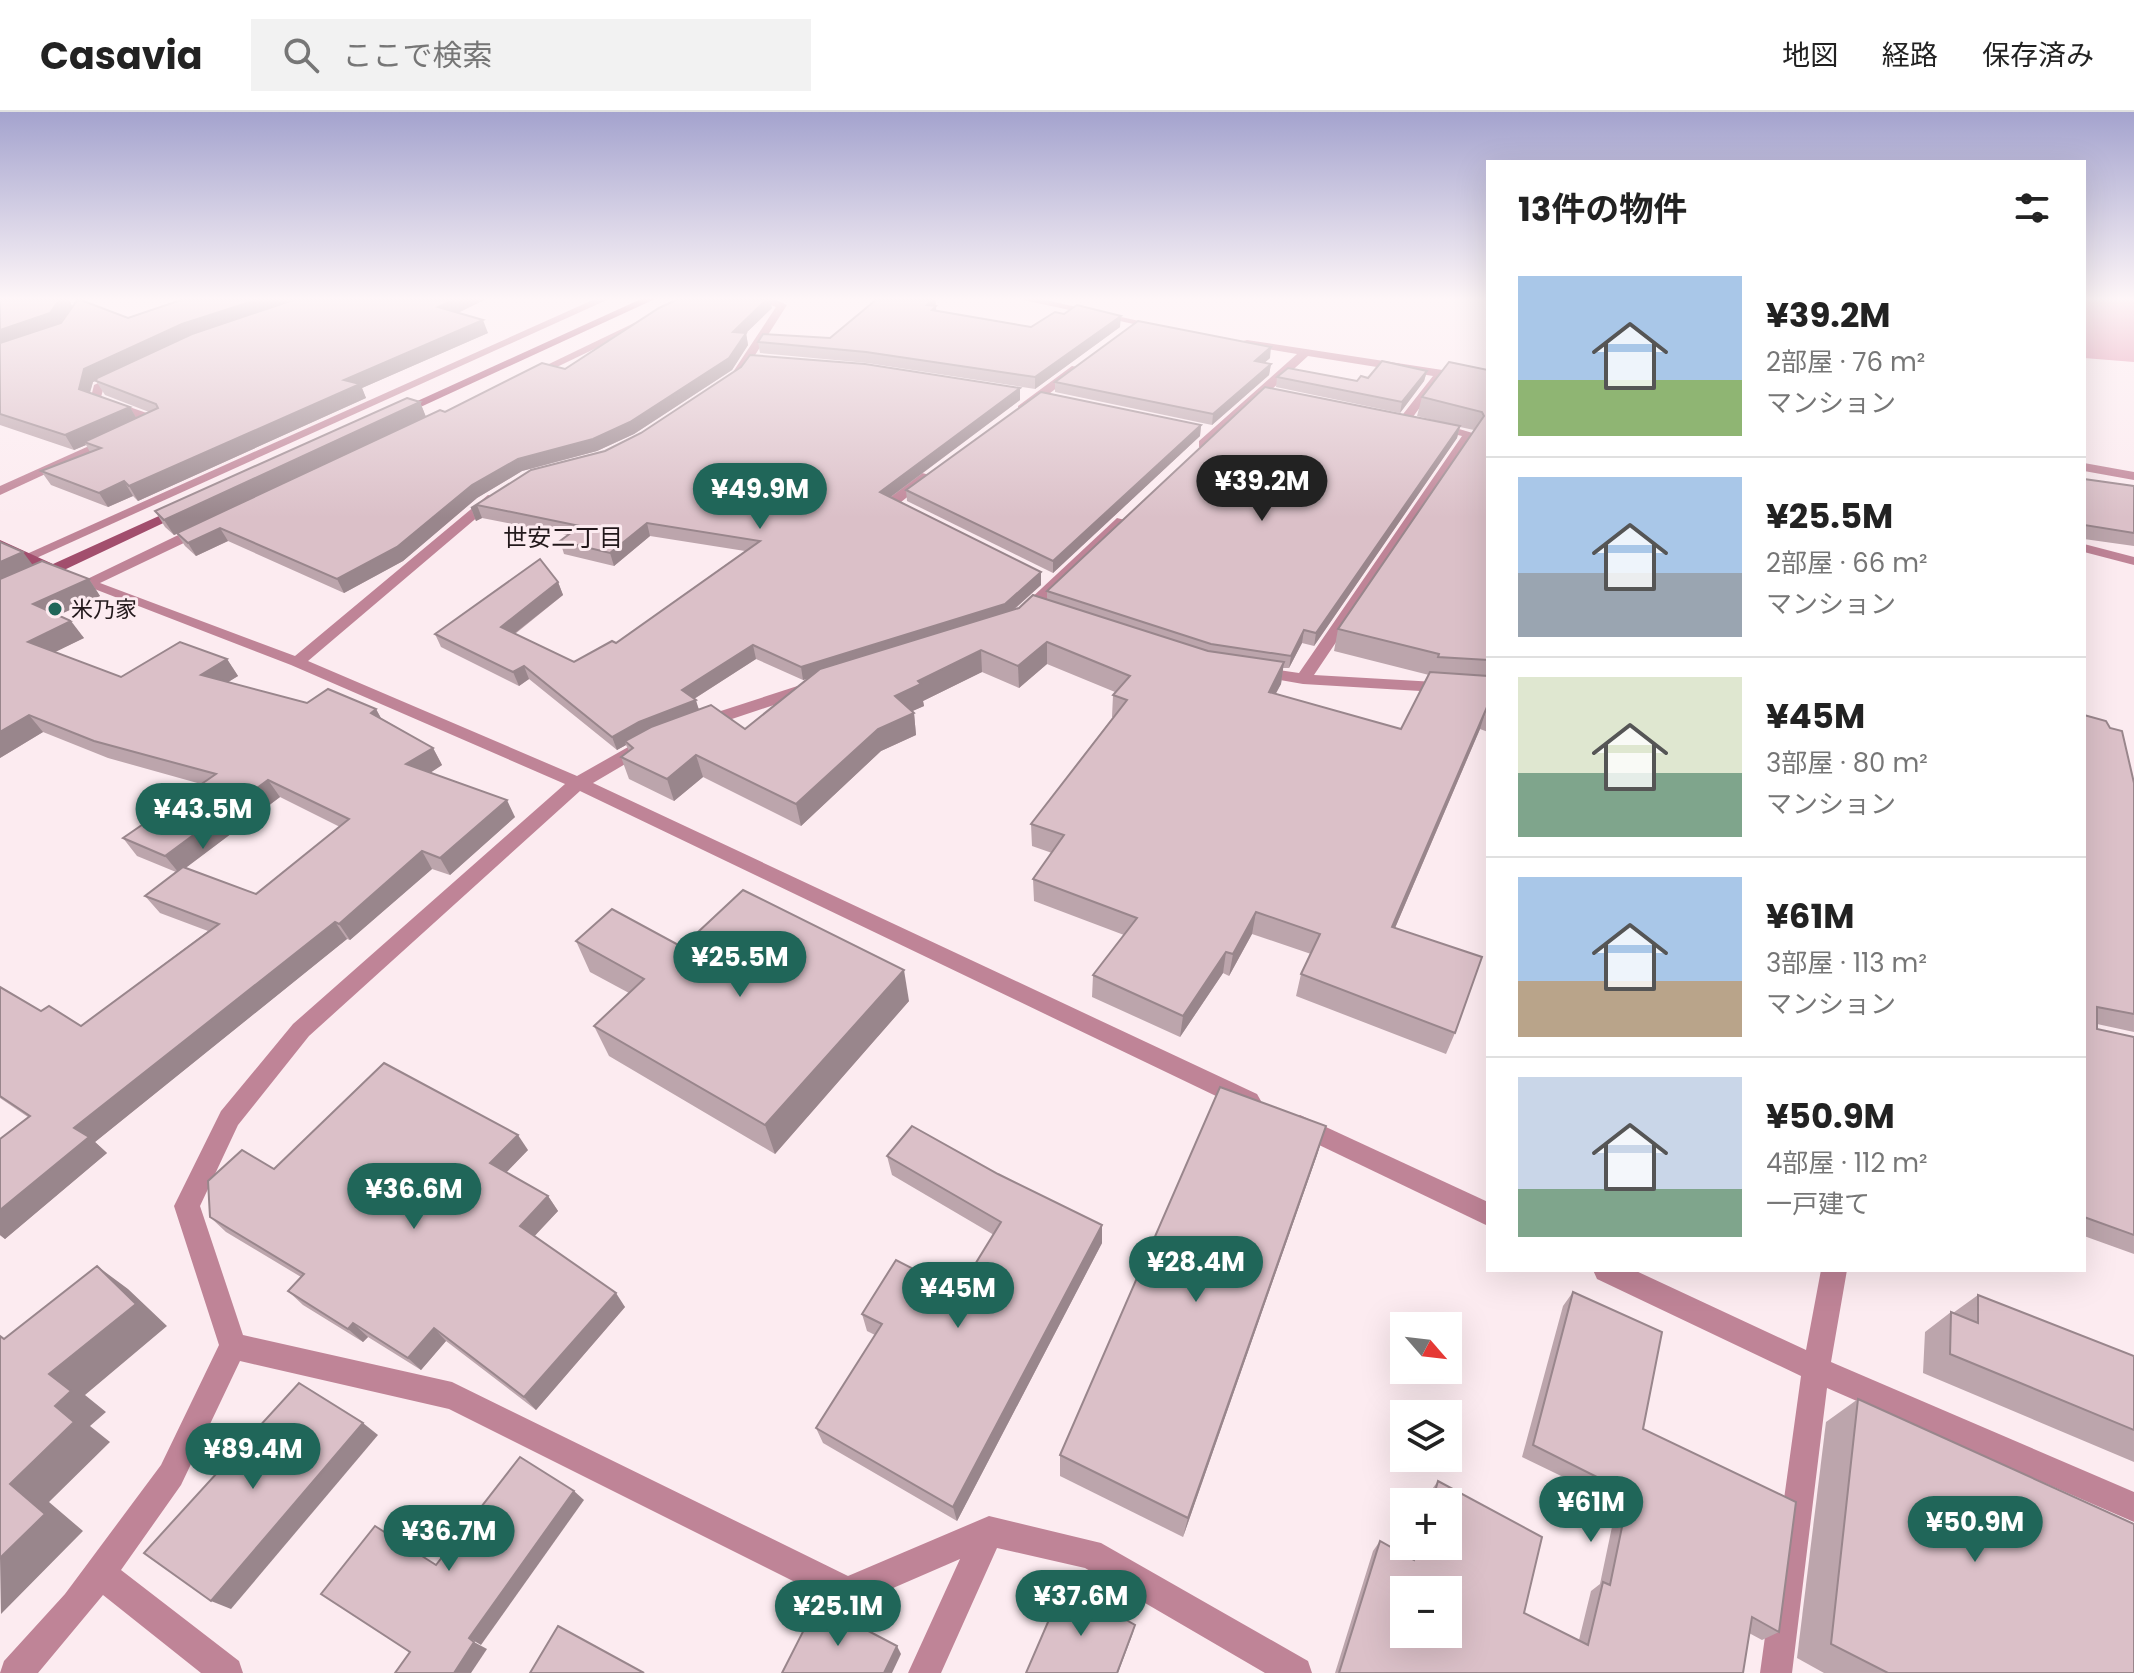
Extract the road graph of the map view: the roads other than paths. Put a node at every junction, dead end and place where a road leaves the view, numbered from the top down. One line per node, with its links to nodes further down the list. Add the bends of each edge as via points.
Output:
1 (130, 372): 19 (street, via 98,388 94,398 157,421)
2 (441, 372): 33 (street)
3 (489, 372): 18 (street)
4 (537, 372): 10 (street)
5 (740, 372): 12 (street)
6 (1068, 372): 14 (street)
7 (1283, 372): 13 (street)
8 (1420, 372): 9 (street)
9 (1439, 375): 11 (street); 44 (street, via 1399,417 1470,434)
10 (520, 380)
11 (1486, 381)
12 (726, 382)
13 (1260, 391): 15 (street); 21 (street, via 1209,431)
14 (1032, 395): 16 (street); 17 (street)
15 (1286, 397)
16 (1055, 399)
17 (1014, 414)
18 (378, 422)
19 (143, 427)
20 (128, 434): 26 (street)
21 (1194, 454)
22 (940, 467): 29 (street, via 891,503)
23 (2086, 467): 24 (street)
24 (2134, 476)
25 (506, 490): 41 (street)
26 (0, 491)
27 (206, 500): 35 (street)
28 (1137, 507): 38 (street, via 1048,580)
29 (918, 516)
30 (217, 522): 36 (street)
31 (0, 544): 33 (street)
32 (2086, 549): 34 (street)
33 (27, 557): 35 (street)
34 (2134, 561)
35 (52, 570): 36 (street); 37 (street)
36 (87, 583): 41 (street)
37 (0, 593)
38 (1030, 607): 39 (street); 40 (street)
39 (1050, 613)
40 (999, 628)
41 (297, 662): 46 (street)
42 (1234, 669): 44 (street)
43 (838, 678): 46 (street, via 672,734)
44 (1303, 679): 45 (street)
45 (1486, 690)
46 (578, 783): 47 (street); 50 (street, via 301,1030 229,1118 187,1206)
47 (1486, 1213)
48 (1610, 1272): 51 (street)
49 (1834, 1272): 51 (street)
50 (233, 1346): 53 (street, via 452,1396 847,1592); 54 (street, via 171,1475)
51 (1816, 1369): 52 (street); 59 (street)
52 (2134, 1507)
53 (989, 1531): 57 (street); 58 (street, via 1090,1554)
54 (100, 1573): 55 (street); 56 (street)
55 (16, 1673)
56 (227, 1673)
57 (924, 1673)
58 (1296, 1673)
59 (1776, 1673)

